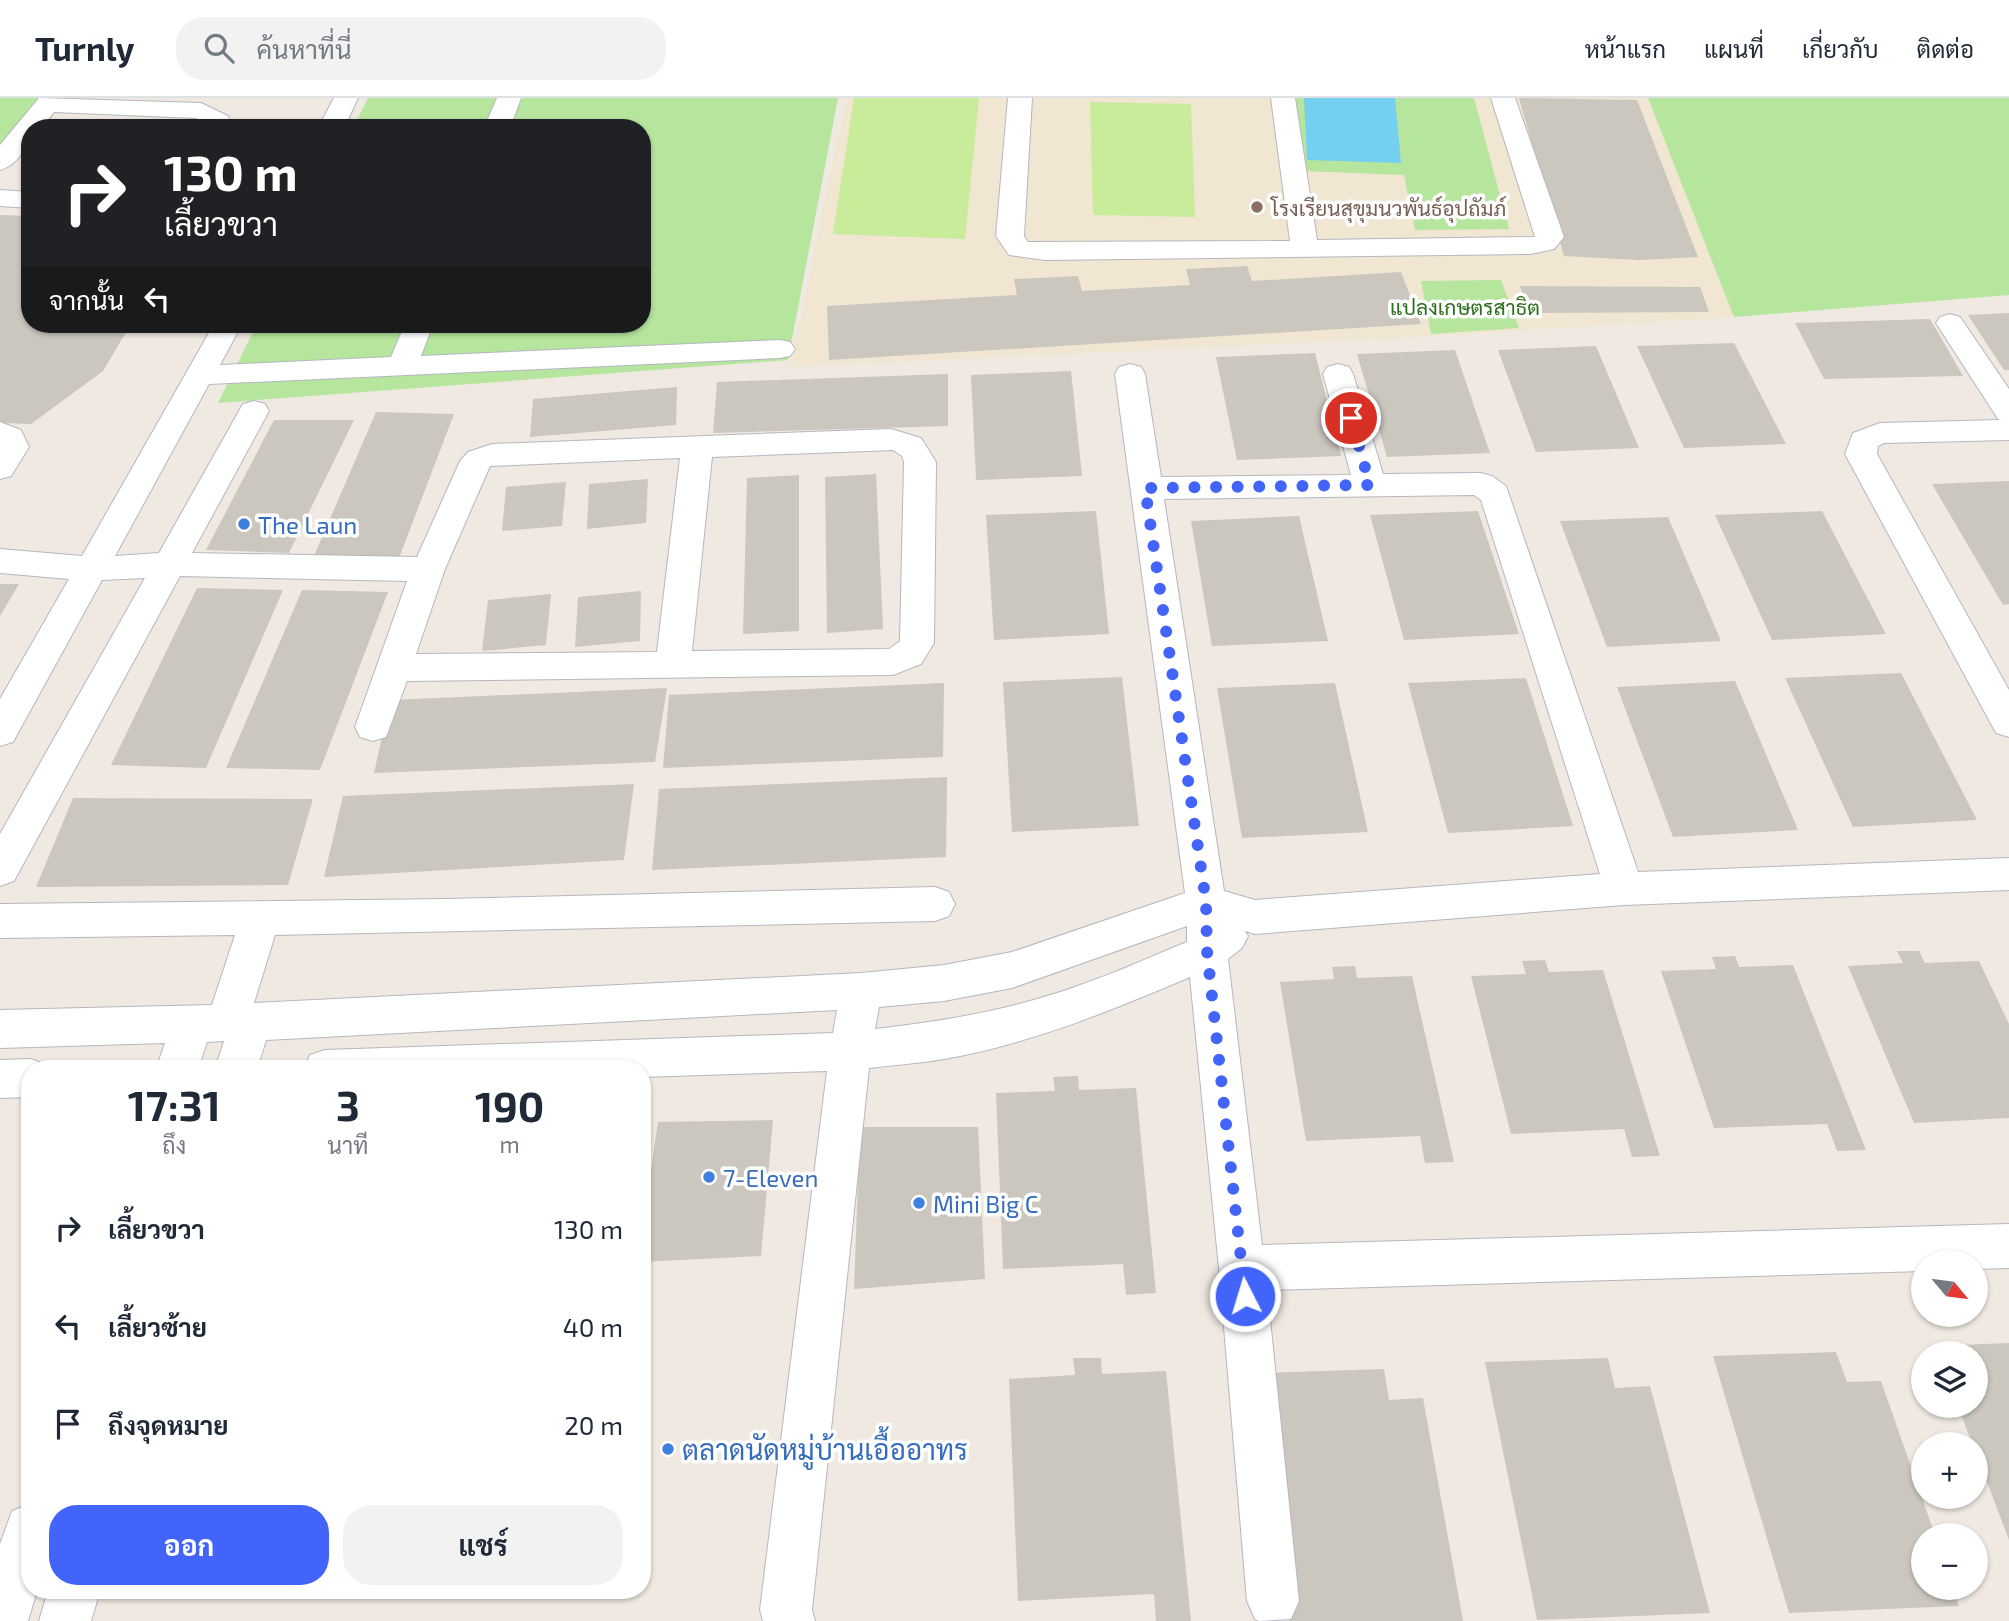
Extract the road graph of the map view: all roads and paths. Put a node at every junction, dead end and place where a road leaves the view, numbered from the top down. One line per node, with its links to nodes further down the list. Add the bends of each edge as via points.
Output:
1 (346, 98): 10 (street)
2 (509, 98): 11 (street)
3 (1020, 98): 16 (street, via 1010,236 1019,249)
4 (1283, 98): 16 (street)
5 (1503, 98): 16 (street, via 1550,237 1544,243)
6 (51, 101): 7 (street); 8 (street)
7 (127, 118): 9 (street, via 201,111)
8 (36, 119)
9 (215, 119)
10 (336, 119)
11 (501, 119)
12 (21, 137): 13 (street)
13 (0, 162)
14 (0, 198): 15 (street)
15 (21, 199)
16 (1305, 249)
17 (1950, 323): 26 (street)
18 (223, 333): 24 (street)
19 (415, 333): 21 (street)
20 (780, 349): 21 (street)
21 (402, 366): 24 (street)
22 (1130, 374): 32 (street)
23 (1338, 374): 31 (street)
24 (202, 375): 35 (street)
25 (254, 411): 34 (street)
26 (2009, 412)
27 (2009, 430): 39 (street, via 1880,433 1864,440 1861,454)
28 (0, 432): 30 (street, via 10,437 13,447)
29 (697, 447): 36 (street, via 479,458); 37 (street); 37 (street, via 907,442 920,462 917,643 909,655 893,662)
30 (0, 468)
31 (1370, 485): 32 (street); 44 (street, via 1481,484 1495,495)
32 (1145, 488): 45 (street)
33 (0, 561): 35 (street)
34 (170, 564): 35 (street); 36 (street); 42 (street)
35 (94, 569): 41 (street)
36 (428, 569): 38 (street)
37 (673, 665): 38 (street)
38 (393, 668): 40 (street)
39 (2009, 723)
40 (373, 727)
41 (0, 732)
42 (0, 870)
43 (2009, 873): 44 (street)
44 (1624, 889): 47 (street)
45 (1206, 902): 47 (street); 50 (street); 51 (street, via 1012,970)
46 (935, 904): 48 (street)
47 (1255, 917): 50 (street)
48 (260, 918): 49 (street); 53 (street)
49 (0, 921)
50 (1207, 951): 55 (street, via 1088,1001 1018,1023 945,1040); 63 (street)
51 (861, 992): 52 (street); 55 (street)
52 (466, 1012): 53 (street); 58 (street)
53 (224, 1023): 54 (street); 56 (street); 57 (street)
54 (0, 1028)
55 (850, 1051): 59 (street); 69 (street, via 786,1610)
56 (186, 1060)
57 (234, 1060)
58 (456, 1060)
59 (577, 1060)
60 (21, 1078): 61 (street)
61 (0, 1079)
62 (2009, 1246): 63 (street)
63 (1242, 1268): 66 (street)
64 (21, 1559): 67 (street)
65 (72, 1599): 68 (street)
66 (1273, 1601)
67 (2, 1621)
68 (65, 1621)
69 (789, 1621)

